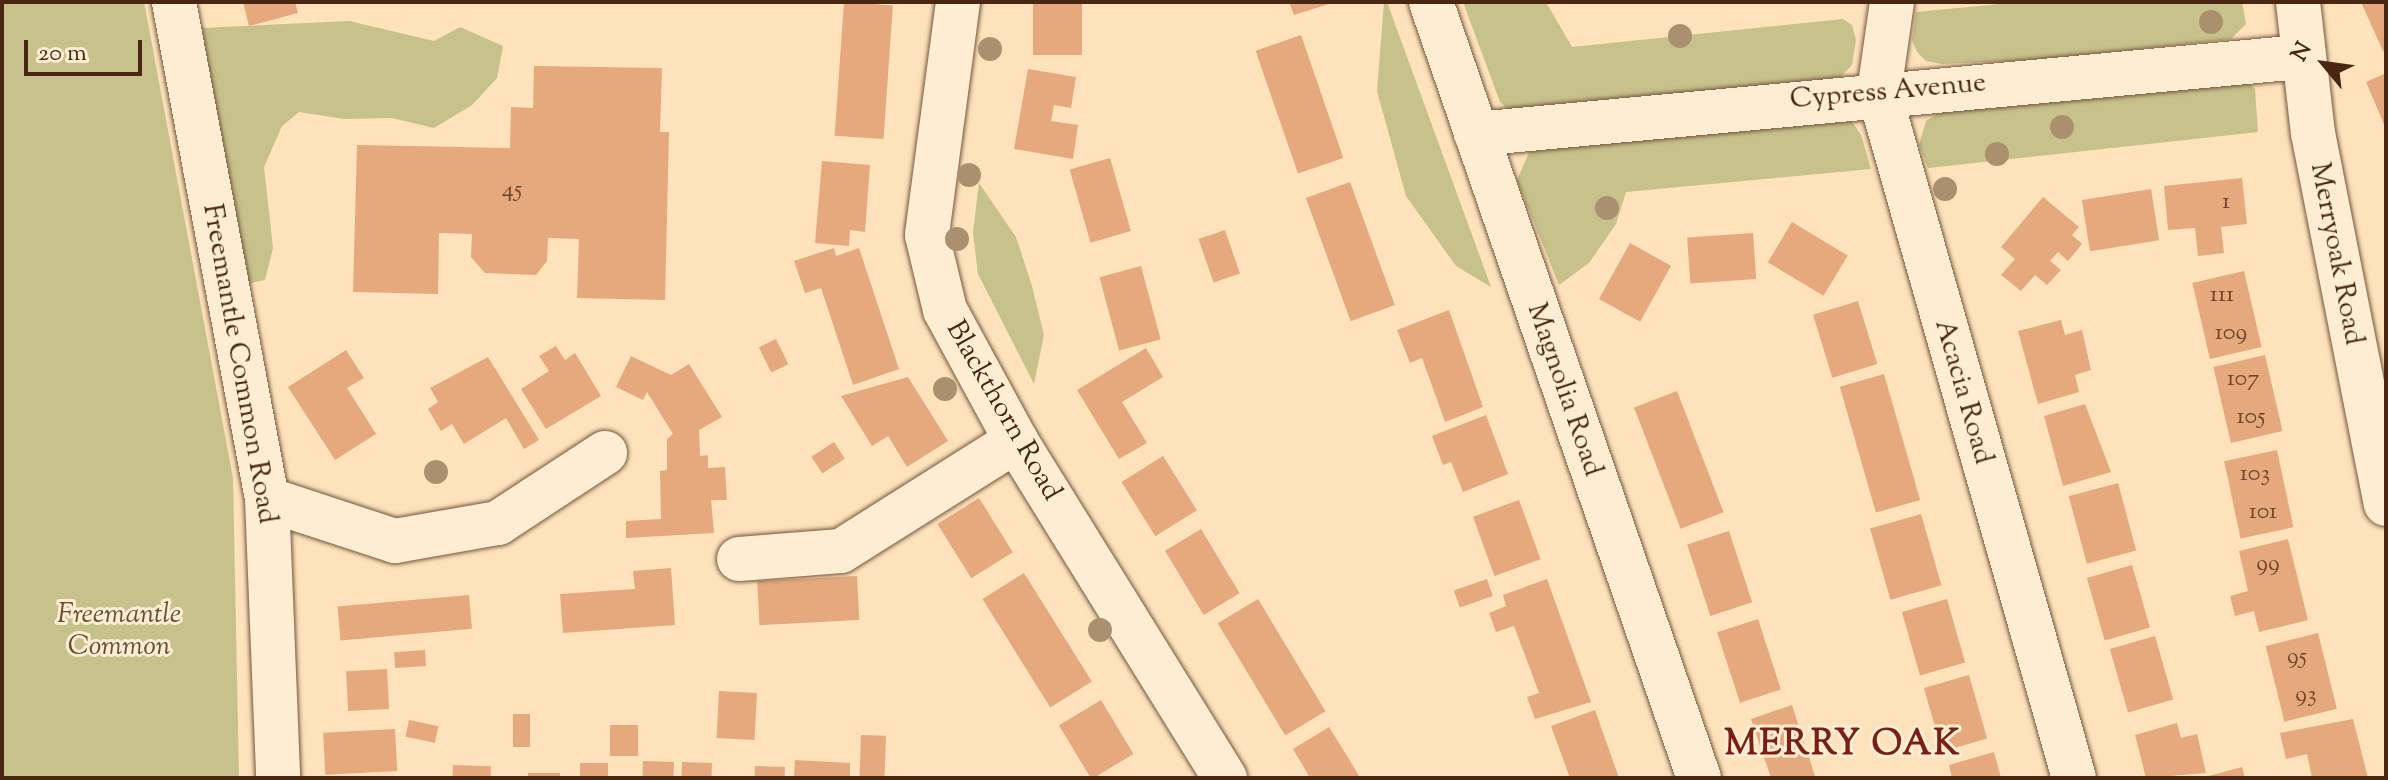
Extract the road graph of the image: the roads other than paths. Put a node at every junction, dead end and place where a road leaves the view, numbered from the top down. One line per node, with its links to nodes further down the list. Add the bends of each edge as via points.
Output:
1 (174, 2): 12 (street, Freemantle Common Road)
2 (958, 2): 10 (street, Blackthorn Road, via 927,235 945,310)
3 (1431, 2): 8 (street, Magnolia Road)
4 (1892, 2): 7 (street, Acacia Road)
5 (2298, 2): 6 (street, Merryoak Road)
6 (2300, 57): 7 (street, Cypress Avenue); 9 (street, Merryoak Road)
7 (1879, 92): 8 (street, Cypress Avenue); 18 (street, Acacia Road)
8 (1476, 134): 17 (street, Magnolia Road)
9 (2378, 420): 13 (street, Merryoak Road)
10 (1016, 441): 14 (street, via 841,551); 16 (street, Blackthorn Road)
11 (605, 453): 12 (street, via 498,523 395,541)
12 (267, 499): 15 (street, Freemantle Common Road)
13 (2386, 504)
14 (739, 559)
15 (278, 778)
16 (1225, 778)
17 (1699, 778)
18 (2074, 778)

